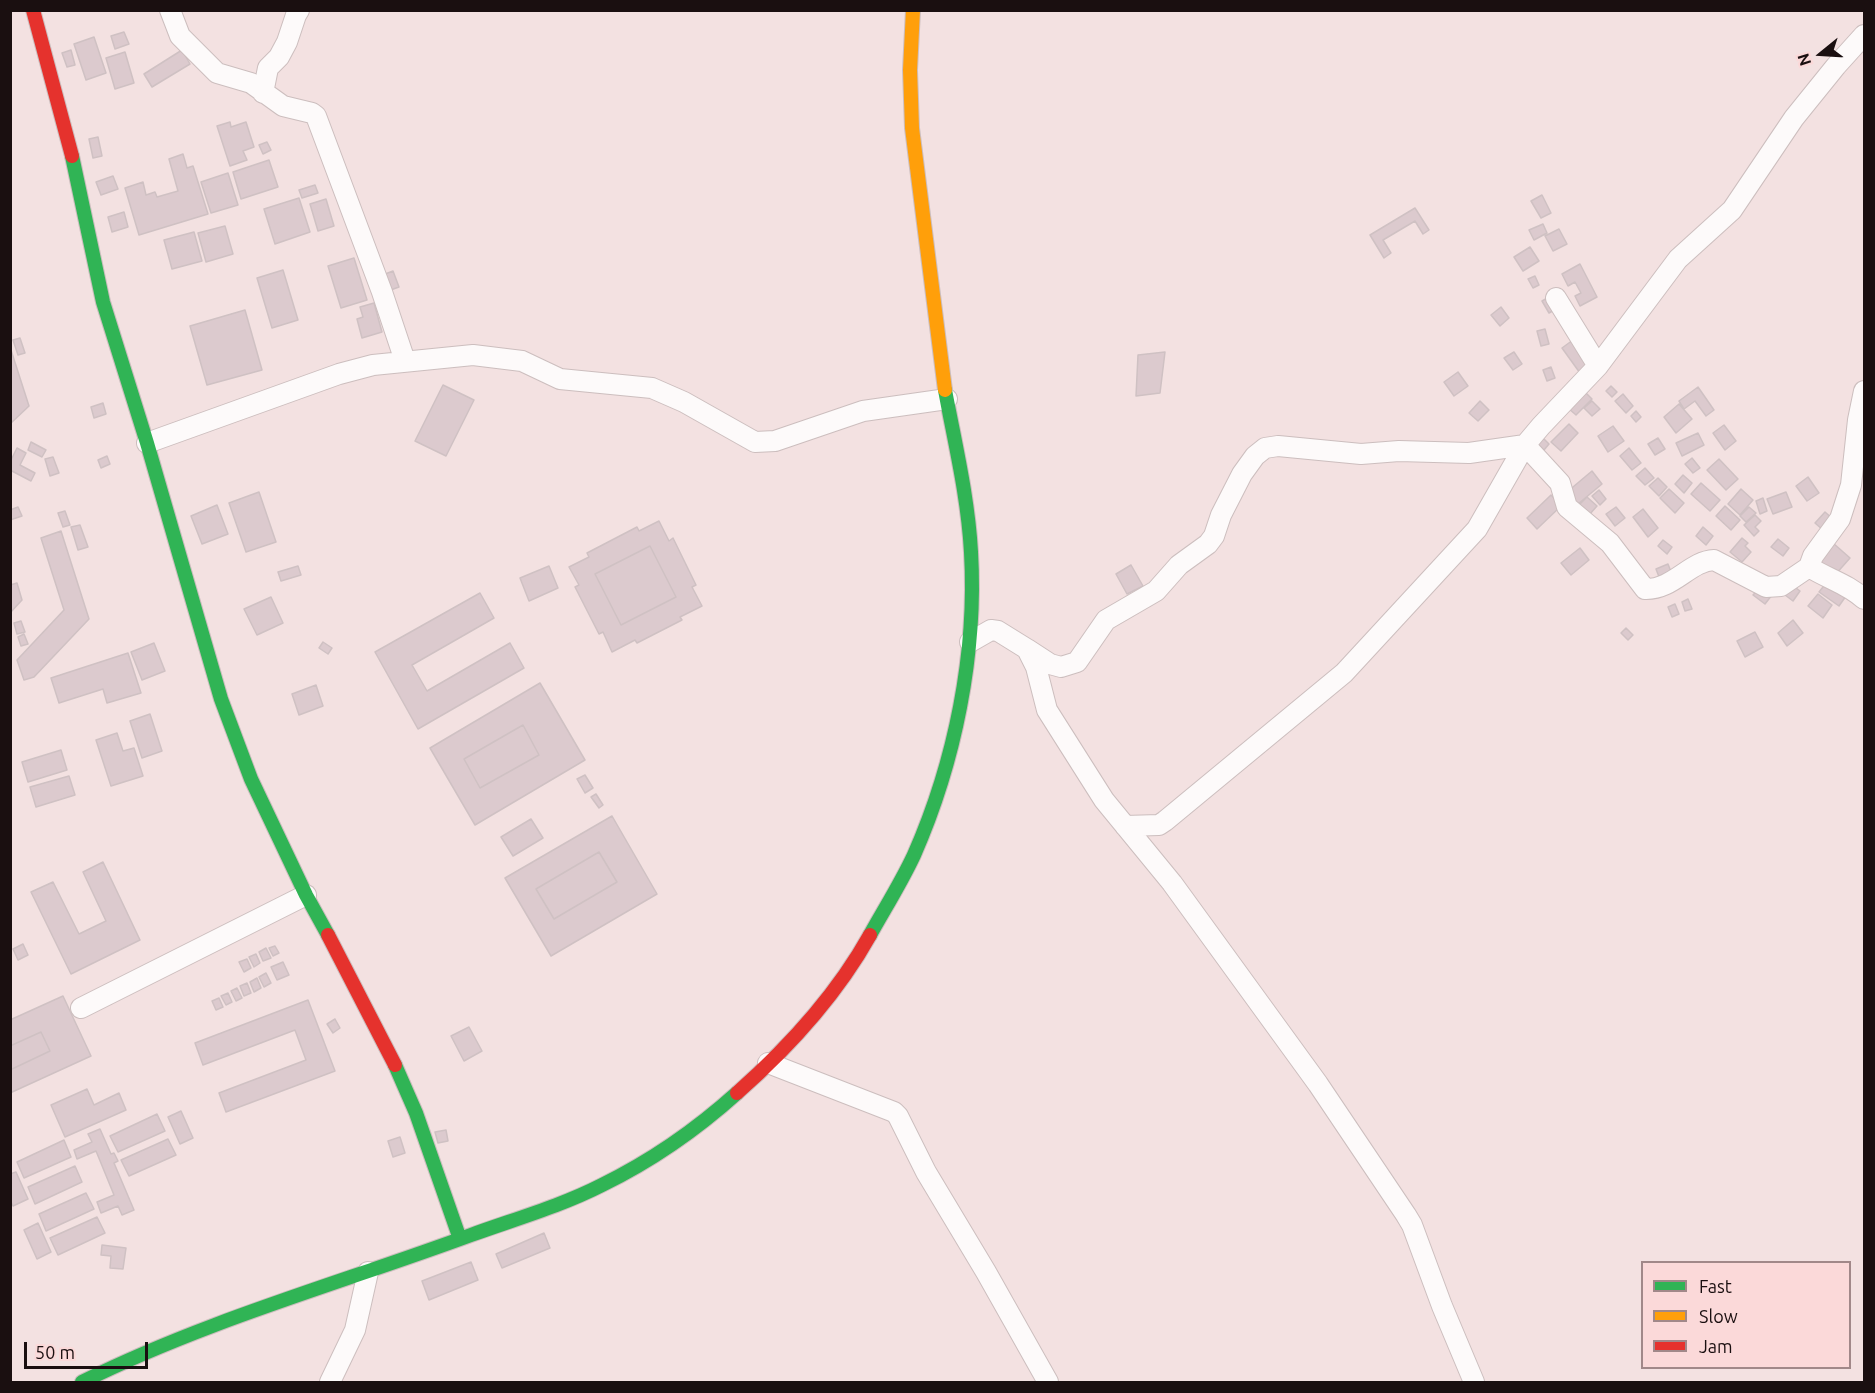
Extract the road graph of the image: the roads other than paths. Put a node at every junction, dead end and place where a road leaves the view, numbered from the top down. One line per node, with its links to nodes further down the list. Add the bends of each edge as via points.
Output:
1 (33, 10): 12 (street, via 80,181 103,302)
2 (170, 10): 6 (street, via 180,36 206,63 224,76 243,80)
3 (300, 10): 6 (street, via 279,57 268,68)
4 (913, 10): 11 (street, via 910,116)
5 (1864, 35): 9 (street, via 1794,118 1732,210 1678,259)
6 (263, 93): 8 (street, via 283,106 312,113 318,120)
7 (1556, 298): 9 (street)
8 (405, 361): 11 (street, via 473,355 522,361 560,379 652,387 755,442 775,441 863,411); 12 (street, via 339,374)
9 (1598, 366): 13 (street)
10 (1864, 391): 14 (street, via 1849,494 1840,519)
11 (947, 399): 16 (street, via 968,510 972,570)
12 (147, 443): 19 (street, via 221,699 250,779)
13 (1525, 445): 14 (street, via 1560,483 1568,507 1610,543 1646,589 1661,587 1708,560 1766,587 1780,586); 17 (street, via 1469,453 1361,454 1287,446 1265,448 1242,474 1208,544 1179,565 1156,591 1106,620 1077,662 1061,667 1050,664); 18 (street, via 1477,529 1344,673 1165,821 1159,825)
14 (1809, 567): 15 (street)
15 (1864, 599)
16 (970, 642): 17 (street, via 991,630); 21 (street, via 941,778 924,831 897,890 841,983)
17 (1027, 648): 18 (street, via 1055,725)
18 (1125, 826): 27 (street, via 1172,883 1318,1084 1406,1215)
19 (306, 895): 20 (street); 22 (street, via 400,1075)
20 (81, 1008)
21 (768, 1063): 22 (street, via 705,1120 644,1161 568,1199); 26 (street, via 898,1116 926,1172)
22 (460, 1239): 23 (street)
23 (368, 1272): 24 (street, via 185,1335 127,1358); 25 (street, via 355,1330)
24 (82, 1383)
25 (330, 1383)
26 (1048, 1383)
27 (1474, 1383)

